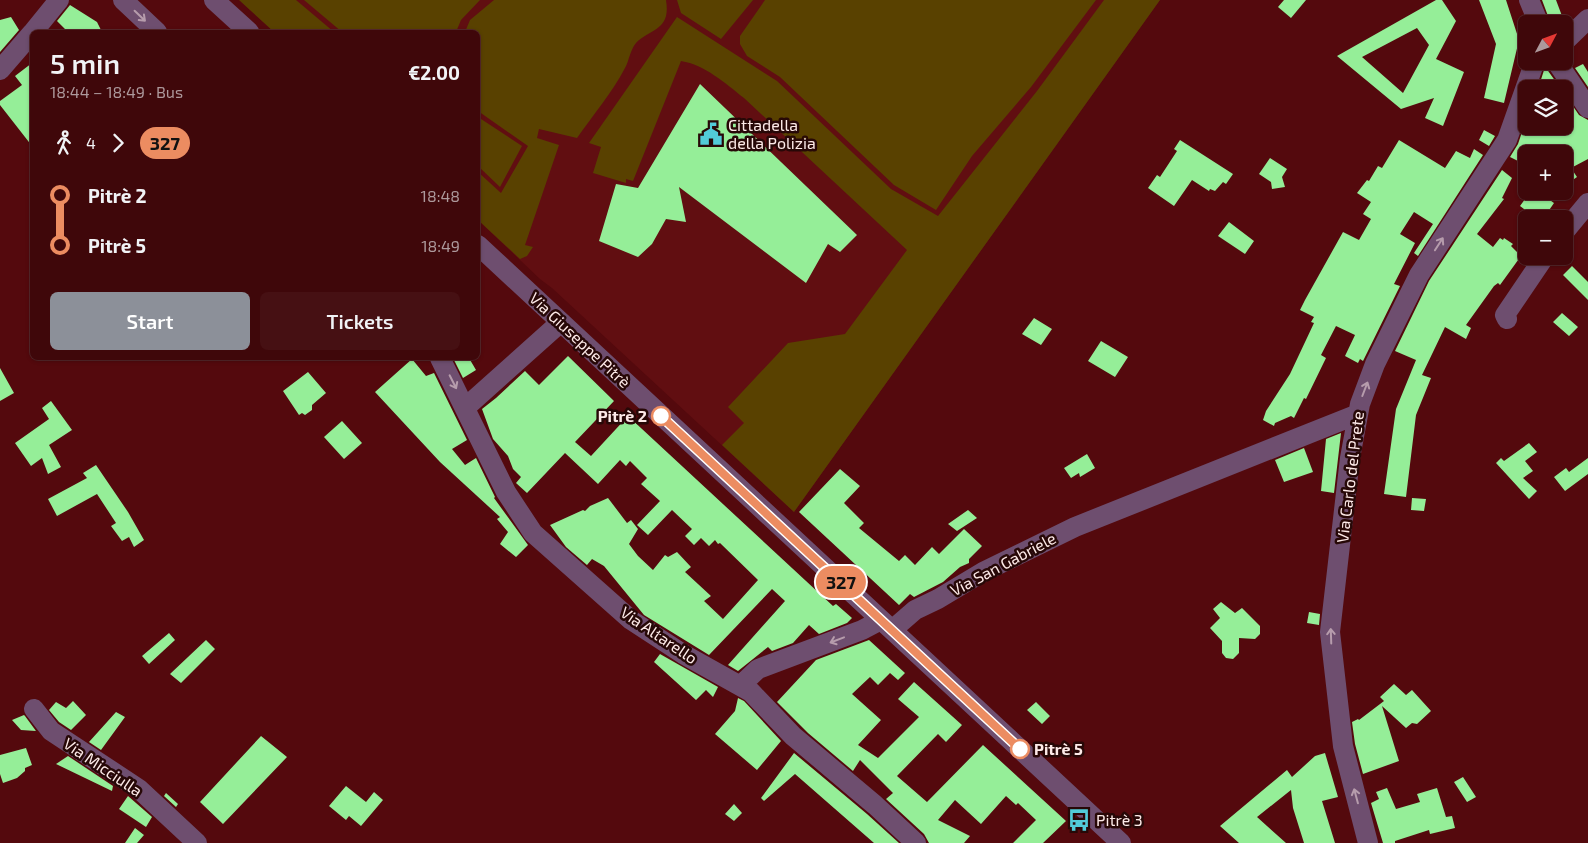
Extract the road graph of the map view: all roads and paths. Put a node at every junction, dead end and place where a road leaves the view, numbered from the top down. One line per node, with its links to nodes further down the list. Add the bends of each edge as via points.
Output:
1 (59, 0): 7 (street)
2 (124, 0): 8 (street, one-way to 8)
3 (214, 0): 9 (street)
4 (1530, 0): 5 (street)
5 (1535, 15)
6 (1588, 19): 10 (street)
7 (35, 30)
8 (155, 30)
9 (247, 30)
10 (1573, 33)
11 (30, 36): 12 (street)
12 (0, 70)
13 (1532, 70): 24 (street, Via Carlo del Prete, one-way to 13, via 1374,364 1419,274 1507,140)
14 (1562, 70): 15 (street)
15 (1588, 108)
16 (1588, 203): 17 (street)
17 (1573, 221)
18 (480, 247): 21 (street, Via Giuseppe Pitrè)
19 (1539, 265): 20 (street, via 1505,315)
20 (1507, 319)
21 (560, 322): 23 (street); 25 (street, Via Giuseppe Pitrè)
22 (441, 360): 23 (street, Via Altarello, one-way to 23)
23 (466, 407): 26 (street, Via Altarello, via 506,492 533,534 631,620)
24 (1358, 414): 25 (street, Via San Gabriele, via 1076,527 983,572); 31 (street, Via Carlo del Prete, one-way to 24, via 1343,746 1330,632)
25 (886, 625): 26 (street, Via San Gabriele, one-way to 26, via 862,630 758,669); 30 (street, Via Giuseppe Pitrè)
26 (740, 686): 29 (street, Via Altarello, via 751,692 793,736)
27 (34, 709): 28 (street, Via Micciulla, via 51,731 139,789)
28 (197, 843)
29 (916, 843)
30 (1121, 843)
31 (1368, 843)

